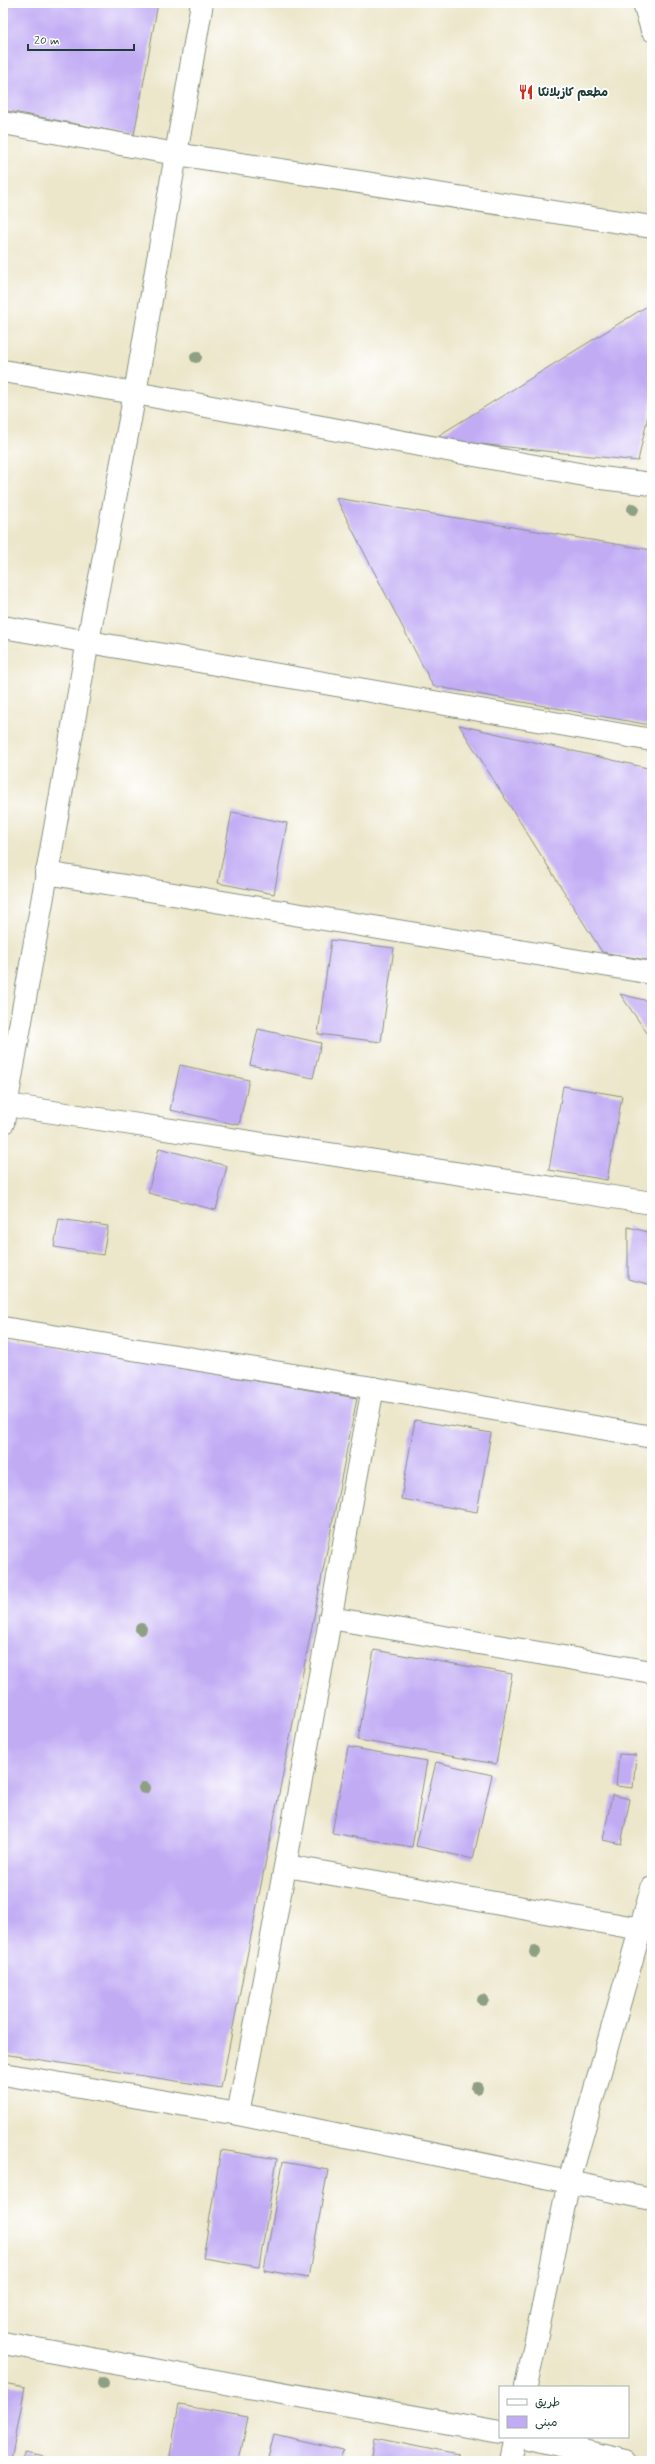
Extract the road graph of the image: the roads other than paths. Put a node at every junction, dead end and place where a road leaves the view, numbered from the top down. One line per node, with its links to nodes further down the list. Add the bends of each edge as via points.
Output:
1 (202, 3): 5 (main road)
2 (644, 3): 3 (main road)
3 (652, 30)
4 (3, 123): 5 (main road)
5 (176, 154): 6 (main road); 8 (main road)
6 (652, 227)
7 (3, 371): 8 (main road)
8 (136, 393): 9 (main road, via 601,478); 11 (main road)
9 (652, 484)
10 (3, 627): 11 (main road)
11 (88, 641): 12 (main road); 13 (main road)
12 (652, 740)
13 (46, 873): 14 (main road); 15 (main road)
14 (652, 973)
15 (5, 1114): 16 (main road)
16 (652, 1202)
17 (3, 1328): 18 (main road)
18 (373, 1388): 19 (main road); 20 (main road)
19 (652, 1437)
20 (330, 1618): 21 (main road); 22 (main road)
21 (652, 1672)
22 (287, 1866): 24 (main road); 26 (main road)
23 (652, 1888): 24 (main road)
24 (646, 1931): 27 (main road)
25 (3, 2074): 26 (main road)
26 (238, 2114): 27 (main road)
27 (569, 2181): 28 (main road); 30 (main road)
28 (652, 2199)
29 (3, 2343): 31 (main road)
30 (526, 2386)
31 (499, 2432)
32 (515, 2438): 34 (main road)
33 (529, 2438): 35 (main road)
34 (510, 2461)
35 (626, 2461)

